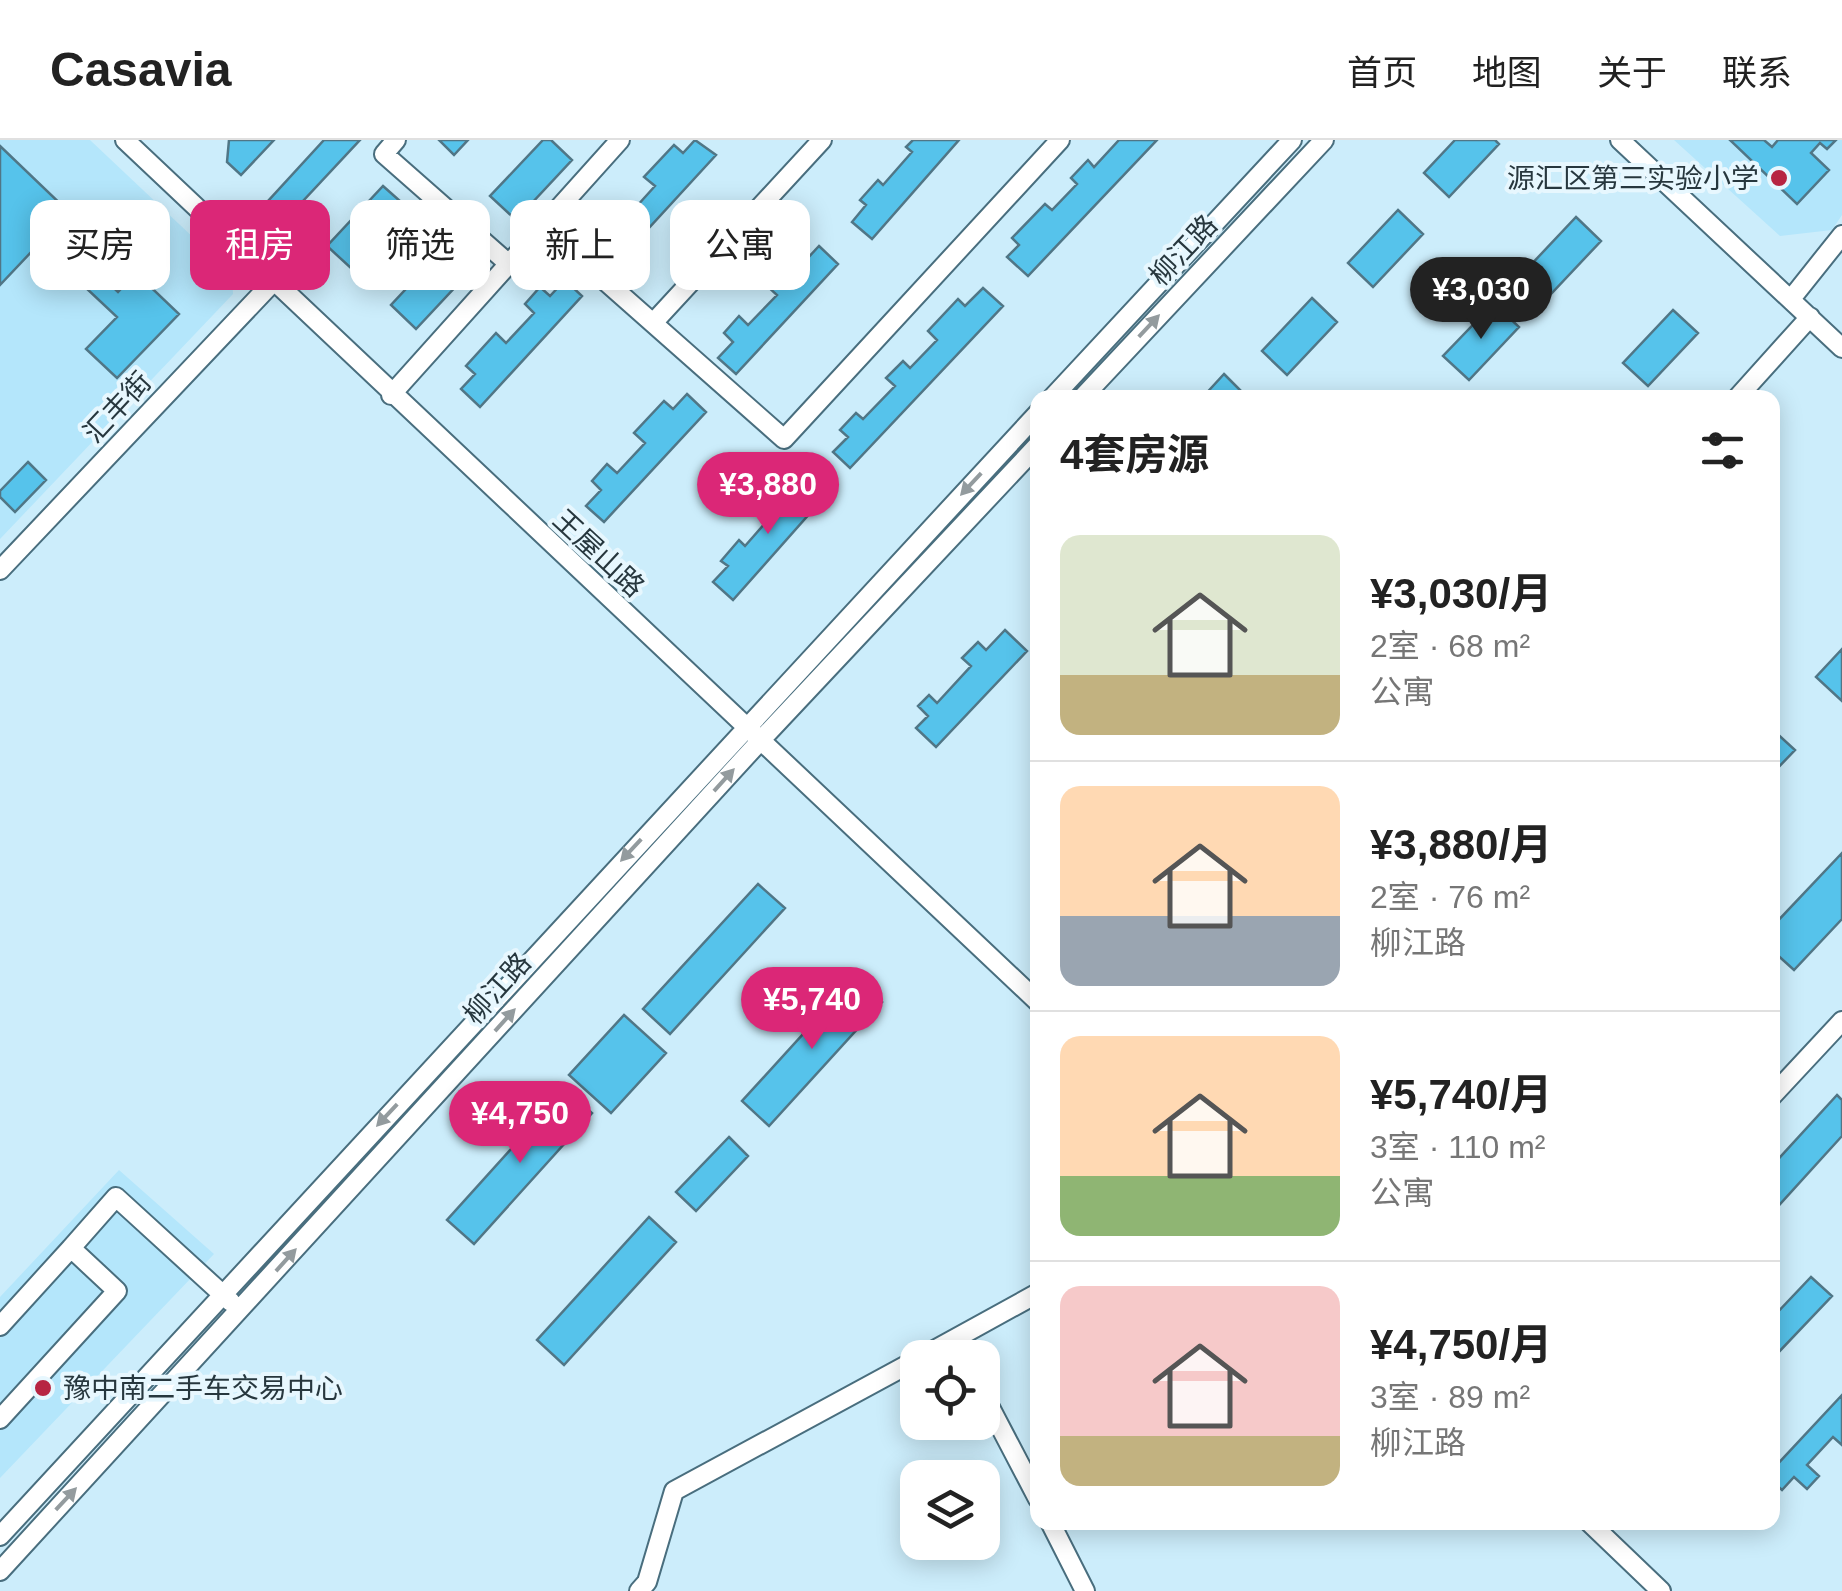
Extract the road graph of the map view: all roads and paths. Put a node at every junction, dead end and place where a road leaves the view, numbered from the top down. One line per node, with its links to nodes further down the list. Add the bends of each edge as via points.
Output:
1 (125, 140): 10 (street, 王屋山路)
2 (396, 140): 12 (street, via 384,154)
3 (620, 140): 9 (street)
4 (822, 140): 18 (street)
5 (1060, 140): 18 (street, via 784,439)
6 (1292, 140): 20 (street, 柳江路)
7 (1324, 140): 21 (street, 柳江路, one-way to 7)
8 (1620, 140): 16 (street)
9 (566, 200)
10 (190, 202)
11 (1842, 234): 16 (street)
12 (509, 264): 23 (street)
13 (265, 290): 26 (street, 汇丰街)
14 (281, 290): 23 (street, 王屋山路)
15 (615, 290): 18 (street)
16 (1791, 299): 17 (street)
17 (1810, 317): 19 (street); 22 (street)
18 (654, 324)
19 (1842, 348)
20 (1059, 390)
21 (1090, 390)
22 (1745, 390)
23 (391, 395): 27 (street, 王屋山路)
24 (1030, 421): 27 (street, 柳江路, one-way to 27)
25 (1030, 454): 28 (street, 柳江路)
26 (0, 570)
27 (744, 727): 28 (street, 王屋山路); 33 (street, 柳江路, one-way to 33)
28 (760, 741): 29 (street, 王屋山路); 35 (street, 柳江路, one-way to 28)
29 (1030, 994)
30 (1842, 1021): 31 (street)
31 (1780, 1087)
32 (70, 1248): 33 (street, via 116,1197); 36 (street); 39 (street, via 117,1291)
33 (223, 1294): 35 (street); 44 (street, 柳江路)
34 (1030, 1298): 37 (street)
35 (240, 1310): 45 (street, 柳江路, one-way to 35)
36 (0, 1326)
37 (955, 1339)
38 (900, 1368): 46 (street, via 674,1490 648,1582)
39 (0, 1419)
40 (1000, 1426): 41 (street)
41 (1030, 1484)
42 (1054, 1530): 47 (street)
43 (1597, 1530): 48 (street)
44 (0, 1536)
45 (0, 1571)
46 (639, 1591)
47 (1085, 1591)
48 (1661, 1591)

